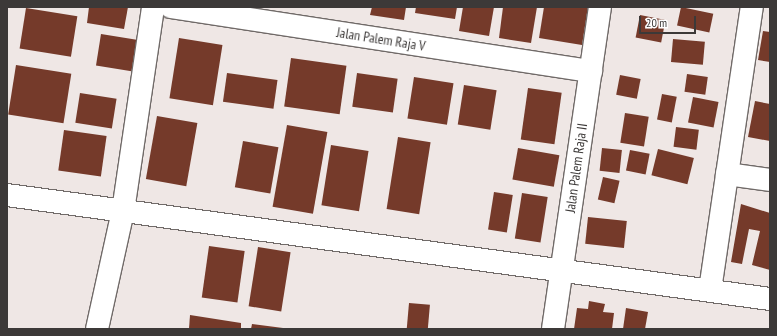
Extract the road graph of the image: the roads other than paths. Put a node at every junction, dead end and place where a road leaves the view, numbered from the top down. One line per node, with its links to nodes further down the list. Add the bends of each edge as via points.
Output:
1 (153, 7): 10 (street)
2 (171, 7): 5 (street, Jalan Palem Raja V)
3 (600, 7): 6 (street, Jalan Palem Raja II)
4 (752, 7): 7 (street)
5 (247, 13): 6 (street, Jalan Palem Raja V)
6 (591, 71): 11 (street, Jalan Palem Raja II)
7 (727, 174): 8 (street); 12 (street)
8 (770, 180)
9 (7, 195): 10 (street)
10 (123, 211): 11 (street); 14 (street)
11 (562, 270): 12 (street); 15 (street, Jalan Palem Raja II)
12 (710, 290): 13 (street)
13 (770, 299)
14 (96, 329)
15 (553, 329)

